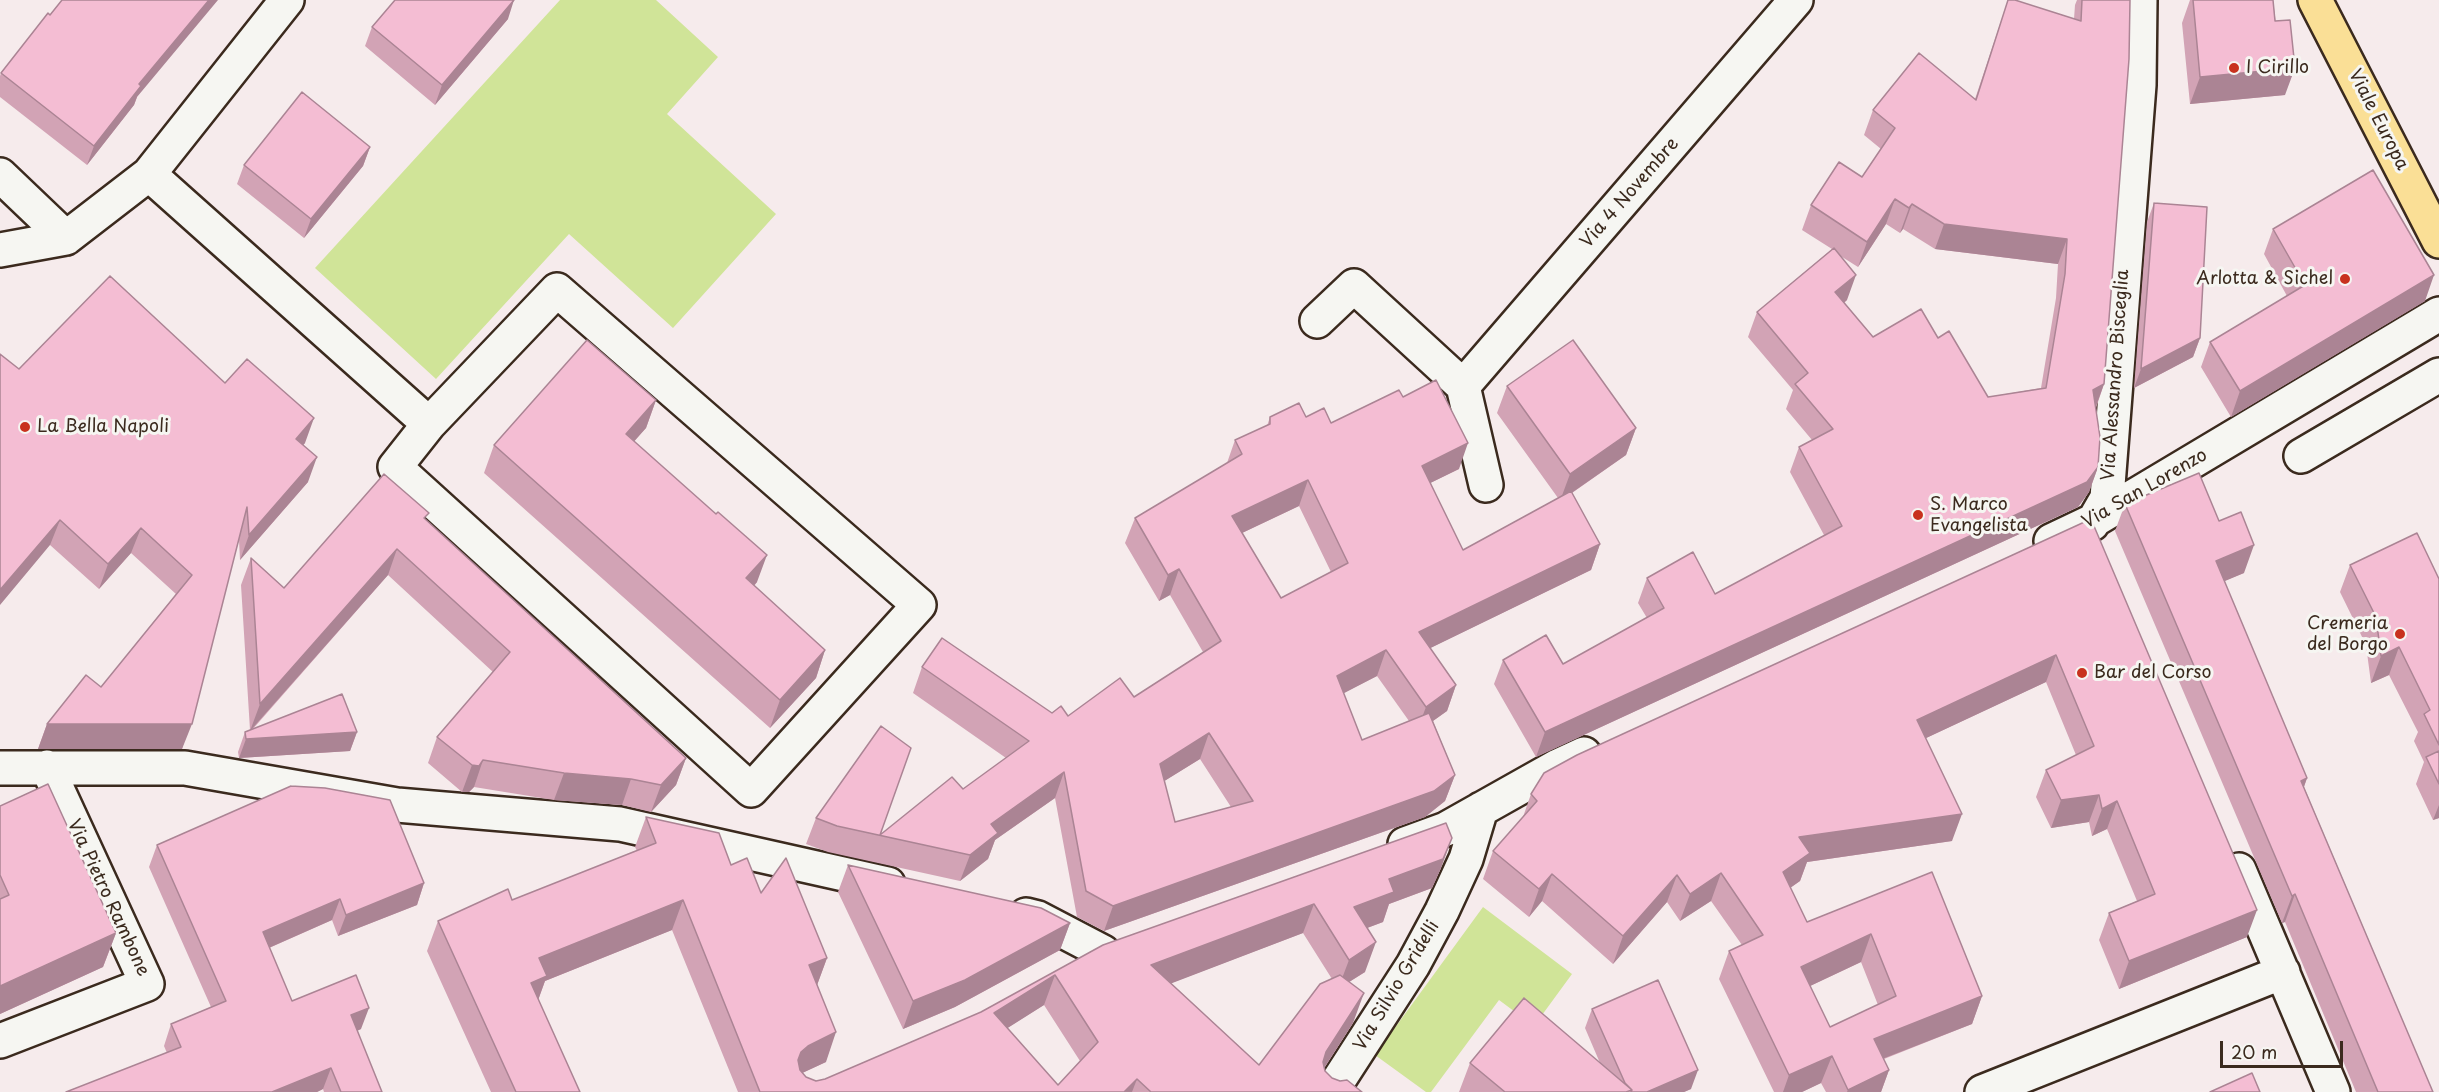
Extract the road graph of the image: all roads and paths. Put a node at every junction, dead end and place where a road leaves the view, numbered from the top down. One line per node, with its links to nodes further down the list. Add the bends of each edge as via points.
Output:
1 (287, 0): 5 (street)
2 (1796, 0): 13 (street, Via 4 Novembre)
3 (2140, 0): 17 (street, Via Alessandro Bisceglia, via 2139,85 2107,498)
4 (2315, 0): 8 (main road, Viale Europa)
5 (149, 174): 7 (street); 14 (street)
6 (0, 175): 7 (street)
7 (66, 238): 9 (street)
8 (2439, 241)
9 (0, 250)
10 (2439, 314): 17 (street, Via San Lorenzo)
11 (1317, 321): 13 (street, via 1354,286)
12 (2438, 379): 15 (street)
13 (1463, 386): 16 (street)
14 (429, 424): 14 (street, via 395,467 751,790 919,605 557,290)
15 (2301, 456)
16 (1486, 485)
17 (2091, 522): 18 (street, Via San Lorenzo); 19 (street)
18 (2026, 552)
19 (2105, 555)
20 (1607, 743): 23 (street)
21 (47, 767): 22 (street); 26 (street, via 185,768 397,805 620,824); 30 (street, Via Pietro Rambone, via 147,984)
22 (0, 768)
23 (1481, 809): 25 (street, via 1446,829); 31 (street, Via Silvio Gridelli, via 1466,859 1442,911 1413,965)
24 (2226, 840): 29 (street)
25 (1380, 853)
26 (922, 892)
27 (992, 908): 28 (street, via 1038,918 1114,948)
28 (1065, 969)
29 (2283, 972): 32 (street); 33 (street)
30 (0, 1041)
31 (1331, 1092)
32 (1982, 1092)
33 (2333, 1092)

